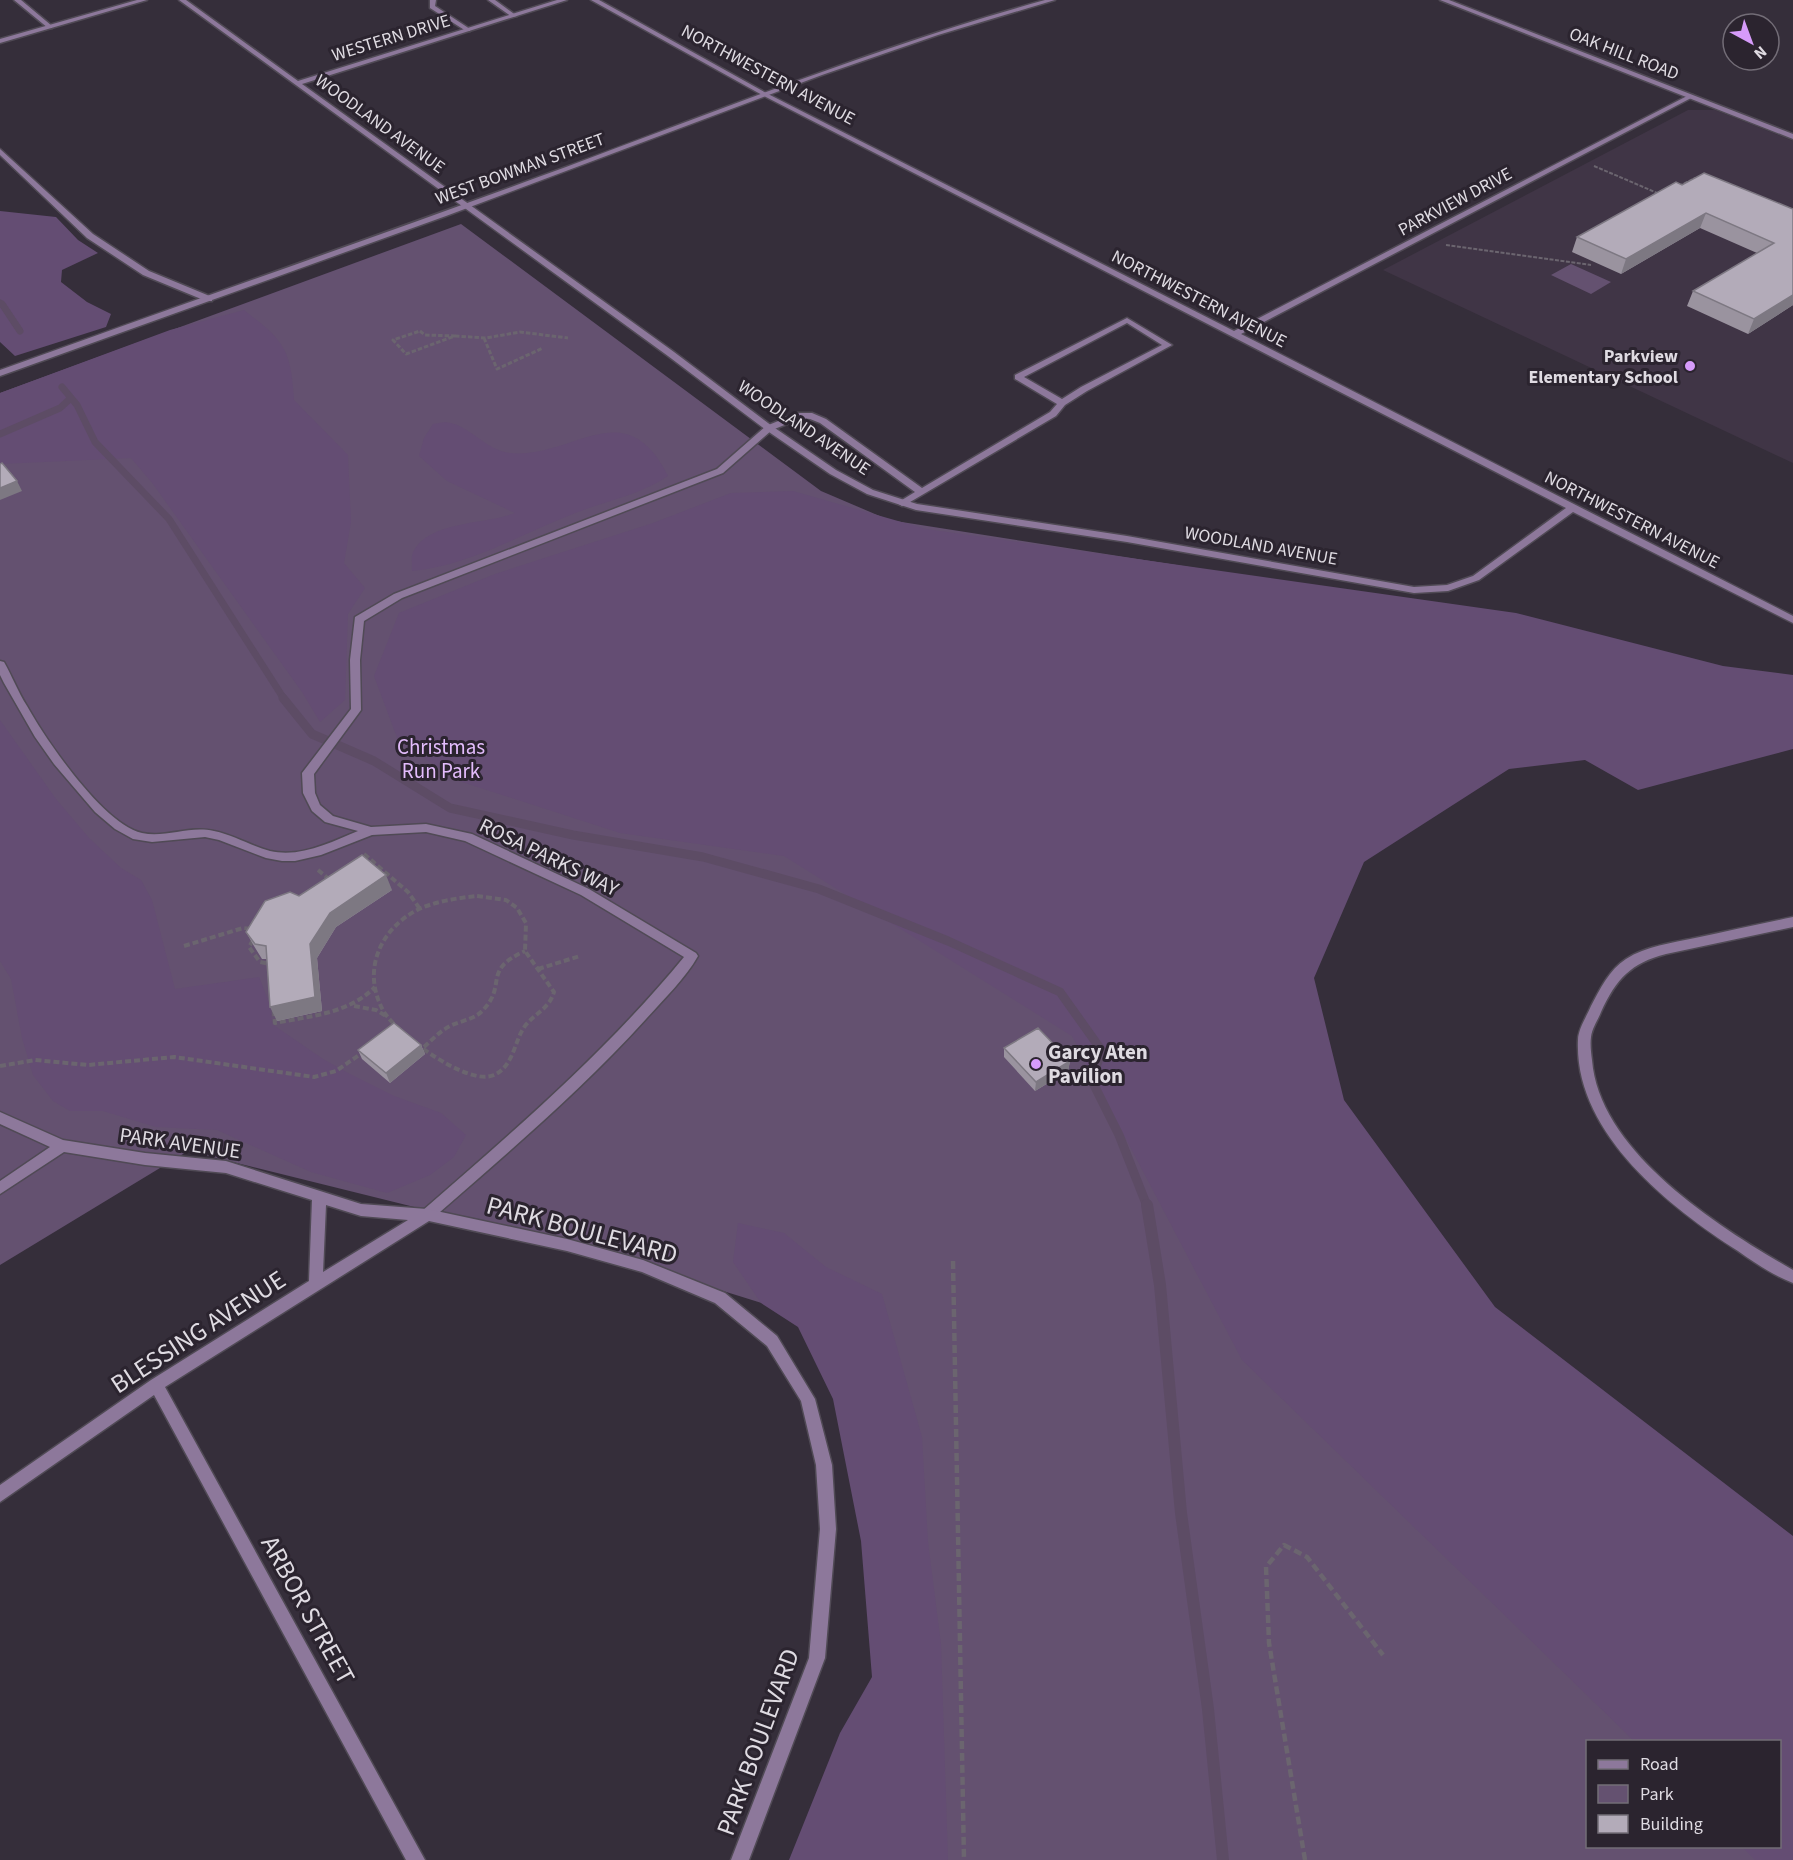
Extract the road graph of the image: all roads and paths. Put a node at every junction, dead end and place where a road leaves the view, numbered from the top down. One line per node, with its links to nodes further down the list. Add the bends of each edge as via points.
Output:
1 (17, 0): 11 (street)
2 (144, 0): 11 (street)
3 (182, 0): 14 (street, WOODLAND AVENUE)
4 (433, 0): 12 (street, via 432,7)
5 (491, 0): 10 (street)
6 (564, 0): 10 (street, WESTERN DRIVE)
7 (594, 0): 15 (street, NORTHWESTERN AVENUE)
8 (1052, 0): 15 (street, WEST BOWMAN STREET, via 939,34)
9 (1443, 0): 16 (street, OAK HILL ROAD)
10 (514, 16): 12 (street, WESTERN DRIVE)
11 (50, 27): 13 (street)
12 (468, 30): 14 (street, WESTERN DRIVE)
13 (0, 41)
14 (297, 83): 21 (street, WOODLAND AVENUE)
15 (766, 95): 21 (street, WEST BOWMAN STREET); 27 (street, NORTHWESTERN AVENUE)
16 (1691, 96): 17 (street, OAK HILL ROAD); 27 (street, PARKVIEW DRIVE)
17 (1793, 137)
18 (0, 151): 24 (street, via 90,236 146,273)
19 (1591, 164): 20 (path, via 1662,195 1695,178)
20 (1706, 182)
21 (465, 207): 24 (street, WEST BOWMAN STREET); 34 (street, WOODLAND AVENUE)
22 (1439, 244): 23 (path)
23 (1591, 265)
24 (209, 299): 32 (street, WEST BOWMAN STREET)
25 (502, 330): 26 (path)
26 (508, 334): 29 (path); 30 (path, via 530,332)
27 (1233, 335): 37 (street, NORTHWESTERN AVENUE)
28 (456, 336): 28 (path, via 425,335 420,331 393,340 406,354); 29 (path)
29 (484, 338): 31 (path, via 497,369)
30 (568, 338)
31 (543, 348)
32 (0, 373)
33 (1062, 403): 33 (street, via 1084,389 1168,345 1127,320 1018,377); 35 (street, via 1053,414 1003,445)
34 (770, 428): 35 (street, via 801,415 812,416); 36 (street, WOODLAND AVENUE, via 833,472 870,492); 40 (street, ROSA PARKS WAY, via 720,471 408,592 359,619 356,710 308,773 309,793 316,808 329,819)
35 (920, 491): 36 (street)
36 (902, 502): 37 (street, WOODLAND AVENUE, via 1414,590 1448,588 1476,578)
37 (1572, 508): 38 (street, NORTHWESTERN AVENUE)
38 (1793, 620)
39 (0, 664): 41 (street, via 7,682 52,753 119,828 139,837 206,833 273,856 302,856)
40 (371, 831): 41 (street); 68 (street, ROSA PARKS WAY, via 426,828 468,837 585,892 692,956 625,1036)
41 (347, 840): 42 (path)
42 (374, 862): 44 (path); 45 (path)
43 (314, 867): 47 (path)
44 (365, 868)
45 (388, 875): 46 (path); 48 (path)
46 (380, 880)
47 (338, 886)
48 (420, 909): 51 (path, via 454,899 501,898 524,915); 55 (path, via 398,921 382,941 373,964)
49 (1793, 922): 70 (street, via 1637,959 1614,977 1584,1037 1584,1068 1596,1104 1634,1160 1695,1212)
50 (184, 946): 54 (path, via 243,928 259,930 249,947 260,962 270,963)
51 (525, 951): 53 (path); 62 (path, via 498,969 492,997 483,1011 449,1027)
52 (580, 956): 53 (path)
53 (538, 969): 62 (path, via 552,987 553,999 544,1012 524,1026 509,1062 496,1074 471,1077 453,1070)
54 (271, 973)
55 (375, 986): 57 (path, via 361,1000); 58 (path)
56 (273, 1003): 57 (path, via 275,1023)
57 (347, 1006): 58 (path, via 376,1010)
58 (388, 1017): 59 (path)
59 (397, 1025): 60 (path); 62 (path)
60 (388, 1032)
61 (371, 1045): 63 (path, via 336,1071 314,1077 174,1057 88,1065 35,1060)
62 (424, 1047)
63 (0, 1066)
64 (0, 1118): 65 (street, PARK AVENUE)
65 (62, 1146): 66 (street); 67 (street, PARK AVENUE, via 226,1167)
66 (0, 1188)
67 (319, 1196): 68 (street, PARK AVENUE, via 362,1210); 71 (street)
68 (427, 1215): 71 (street, BLESSING AVENUE); 76 (street, PARK BOULEVARD, via 643,1266 720,1298 772,1341 808,1399 824,1465 828,1529 818,1658)
69 (953, 1261): 77 (path)
70 (1793, 1277)
71 (316, 1285): 72 (street, BLESSING AVENUE)
72 (156, 1385): 73 (street, BLESSING AVENUE); 75 (street, ARBOR STREET)
73 (0, 1494)
74 (1383, 1655): 78 (path, via 1307,1557 1284,1545 1266,1567 1269,1643)
75 (416, 1860)
76 (740, 1860)
77 (964, 1860)
78 (1305, 1860)

